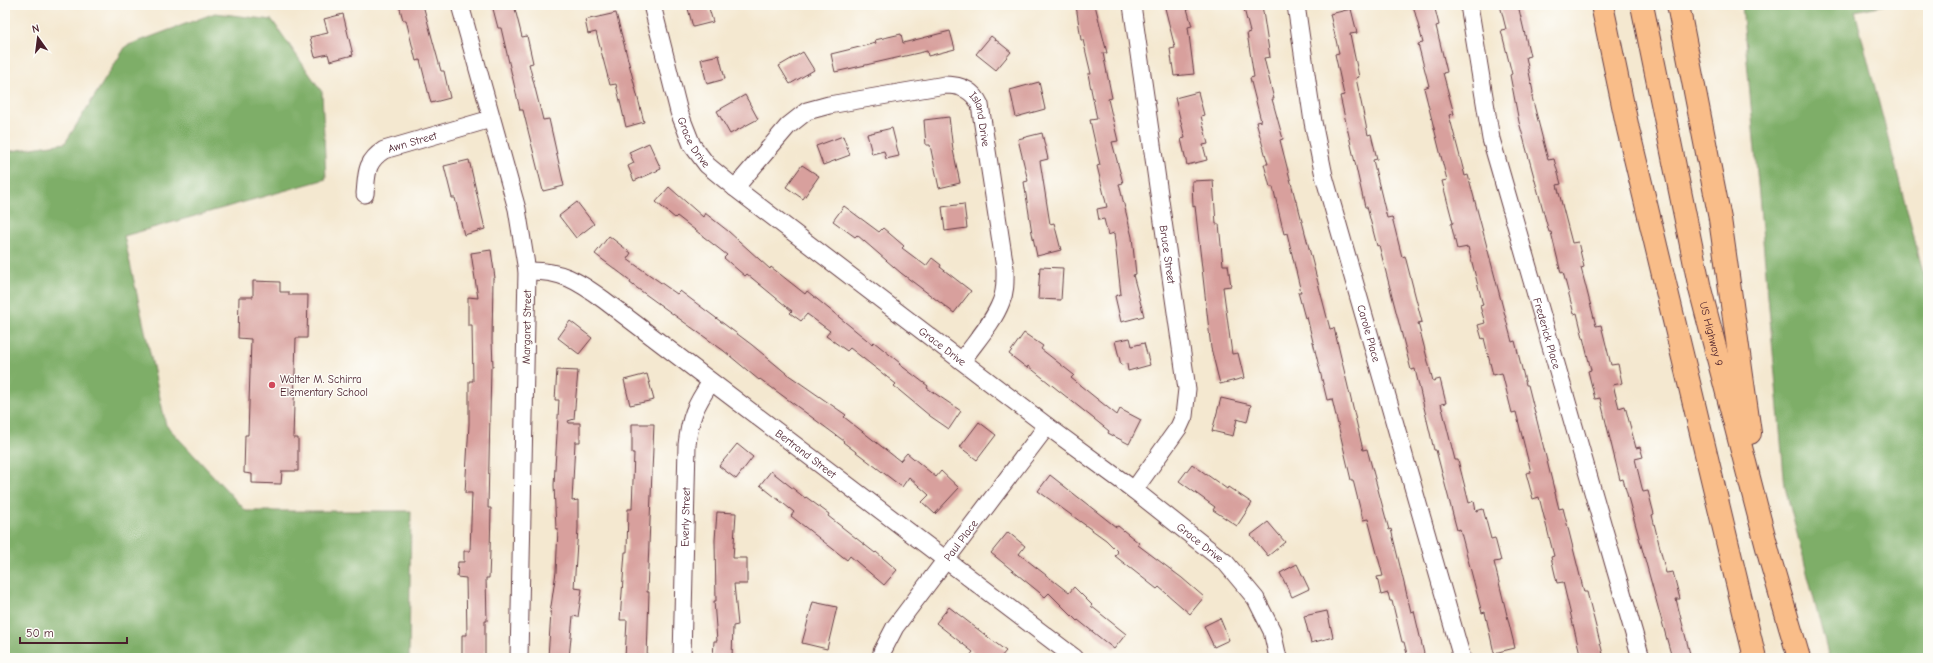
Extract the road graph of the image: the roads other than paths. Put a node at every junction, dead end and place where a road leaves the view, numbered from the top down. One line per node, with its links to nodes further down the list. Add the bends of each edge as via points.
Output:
1 (460, 5): 10 (street, Margaret Street)
2 (652, 5): 12 (street, Grace Drive, via 680,112 692,145 708,165)
3 (1132, 5): 18 (street, Bruce Street, via 1187,390 1184,416 1179,427)
4 (1296, 5): 26 (street, Carole Place, via 1313,122 1324,176)
5 (1470, 5): 27 (street, Frederick Place, via 1483,98 1493,146)
6 (1602, 5): 28 (highway, via 1630,137)
7 (1642, 5): 20 (highway, US Highway 9, via 1700,289)
8 (1678, 5): 11 (highway)
9 (1689, 5): 11 (highway)
10 (491, 119): 13 (street, Awn Street, via 384,150 372,158 369,164); 14 (street, Margaret Street, via 517,209)
11 (1705, 140): 20 (highway, via 1720,219)
12 (735, 188): 15 (street, Grace Drive); 15 (street, Island Drive, via 788,126 807,111 945,85 957,85 968,90 980,105 1005,268 1005,287 1001,302)
13 (365, 194)
14 (527, 271): 16 (street, Bertrand Street, via 543,270 557,273 581,283); 21 (street, Margaret Street)
15 (962, 361): 17 (street, Grace Drive)
16 (711, 382): 19 (street, Bertrand Street); 22 (street, Everly Street, via 698,402 688,433)
17 (1047, 426): 18 (street, Grace Drive); 19 (street, Paul Place)
18 (1134, 490): 25 (street, Grace Drive, via 1226,563 1241,578 1265,615 1272,631)
19 (945, 559): 23 (street, Paul Place, via 895,628); 24 (street, Bertrand Street)
20 (1770, 559): 29 (highway, US Highway 9)
21 (519, 658)
22 (682, 658)
23 (881, 658)
24 (1075, 658)
25 (1278, 658)
26 (1462, 658)
27 (1640, 658)
28 (1755, 658)
29 (1799, 658)

